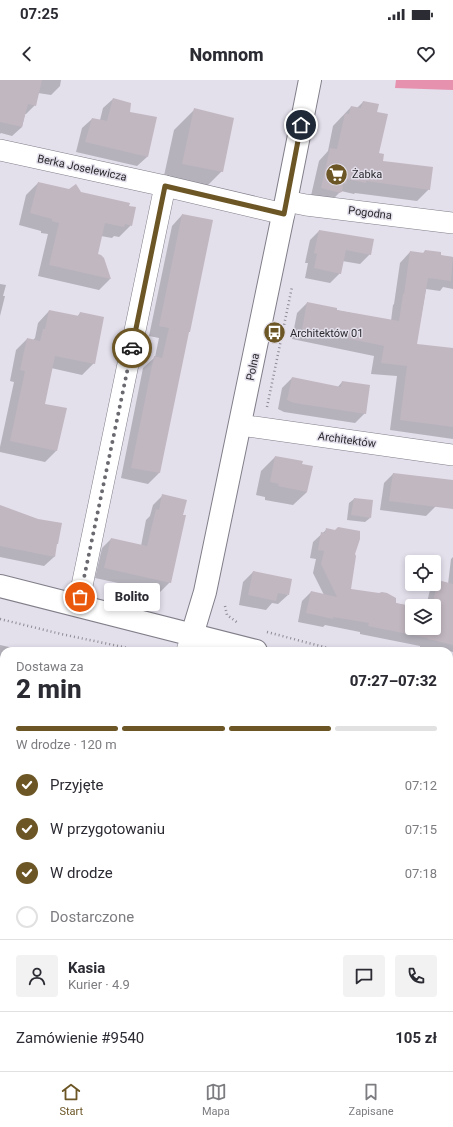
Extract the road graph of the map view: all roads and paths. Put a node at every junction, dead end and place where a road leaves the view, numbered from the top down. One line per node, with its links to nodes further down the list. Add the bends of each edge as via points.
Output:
1 (310, 80): 4 (street, Polna)
2 (0, 150): 3 (street, Berka Joselewicza)
3 (165, 186): 4 (street, Berka Joselewicza); 9 (street)
4 (285, 208): 5 (street, Pogodna, via 306,205); 6 (street, Polna)
5 (453, 223)
6 (240, 425): 7 (street, Architektów); 12 (street, Polna, via 205,592)
7 (453, 454)
8 (0, 586): 9 (street)
9 (78, 605): 12 (street)
10 (0, 619): 13 (path)
11 (260, 641): 12 (street); 14 (path)
12 (190, 643)
13 (123, 647)
14 (307, 647)

